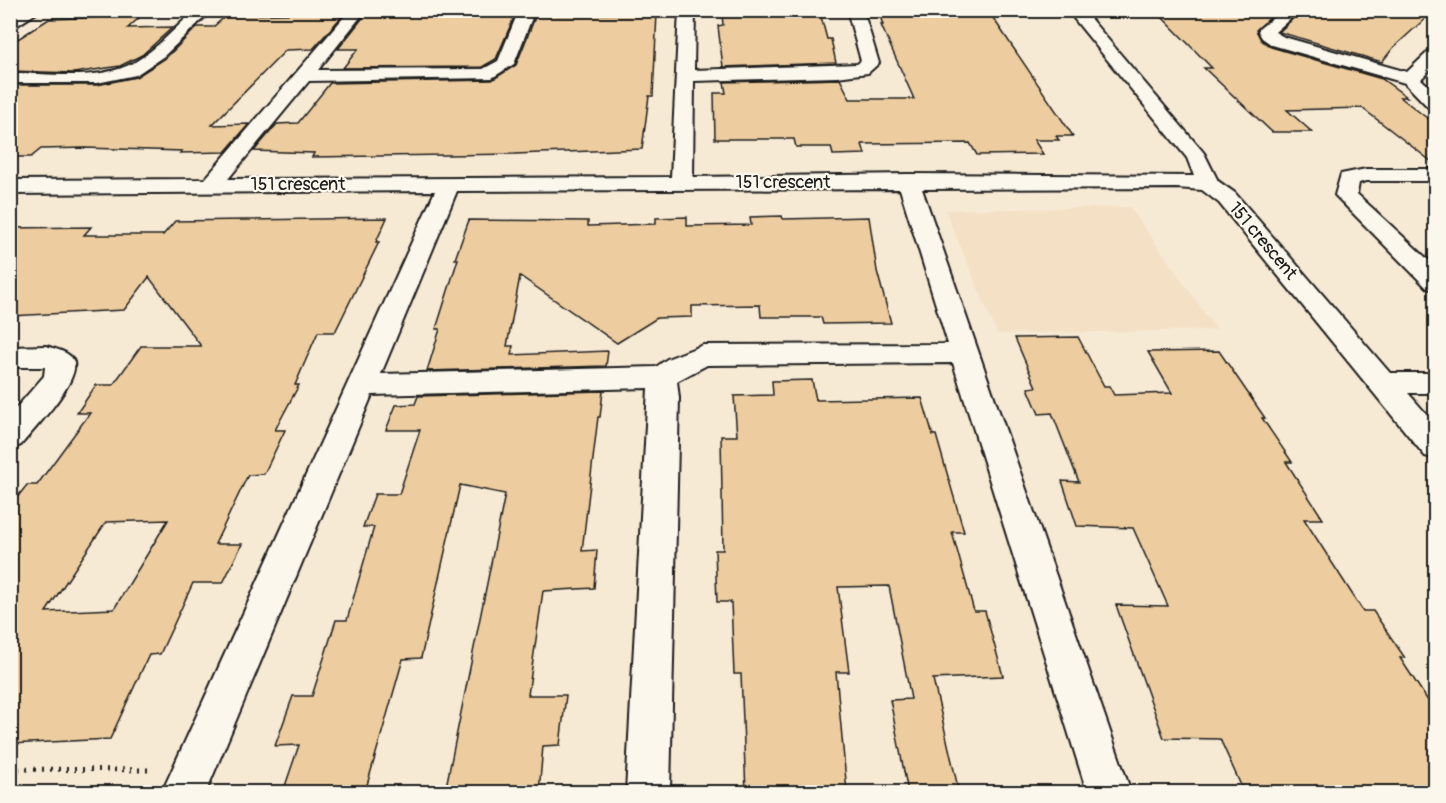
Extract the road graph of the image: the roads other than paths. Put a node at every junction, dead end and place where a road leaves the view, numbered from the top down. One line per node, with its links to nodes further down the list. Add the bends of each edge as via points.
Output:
1 (34, 10): 9 (street)
2 (205, 10): 13 (street, via 141,66 124,73)
3 (359, 10): 11 (street)
4 (527, 10): 11 (street, via 506,63 486,74)
5 (687, 10): 12 (street)
6 (855, 10): 12 (street, via 870,63 862,69)
7 (1074, 10): 20 (street, via 1197,158)
8 (1293, 10): 14 (street, via 1266,31 1268,35)
9 (10, 25)
10 (1436, 54): 14 (street)
11 (305, 76): 21 (street)
12 (684, 76): 17 (street)
13 (10, 78)
14 (1411, 79): 15 (street)
15 (1436, 104)
16 (1436, 175): 23 (street, via 1349,179 1346,195)
17 (682, 182): 18 (street, 151 crescent); 19 (street, 151 crescent)
18 (908, 182): 20 (street, 151 crescent); 24 (street)
19 (449, 184): 21 (street, 151 crescent); 29 (street)
20 (1208, 184): 27 (street, 151 crescent, via 1227,198)
21 (212, 185): 22 (street, 151 crescent)
22 (10, 187)
23 (1436, 282)
24 (963, 353): 26 (street, via 703,355); 34 (street)
25 (10, 357): 30 (street, via 46,356 60,363 58,379)
26 (662, 377): 29 (street); 33 (street)
27 (1383, 383): 28 (street); 31 (street, 151 crescent)
28 (1436, 383)
29 (361, 385): 32 (street)
30 (10, 436)
31 (1436, 447)
32 (188, 781)
33 (648, 792)
34 (1109, 792)

